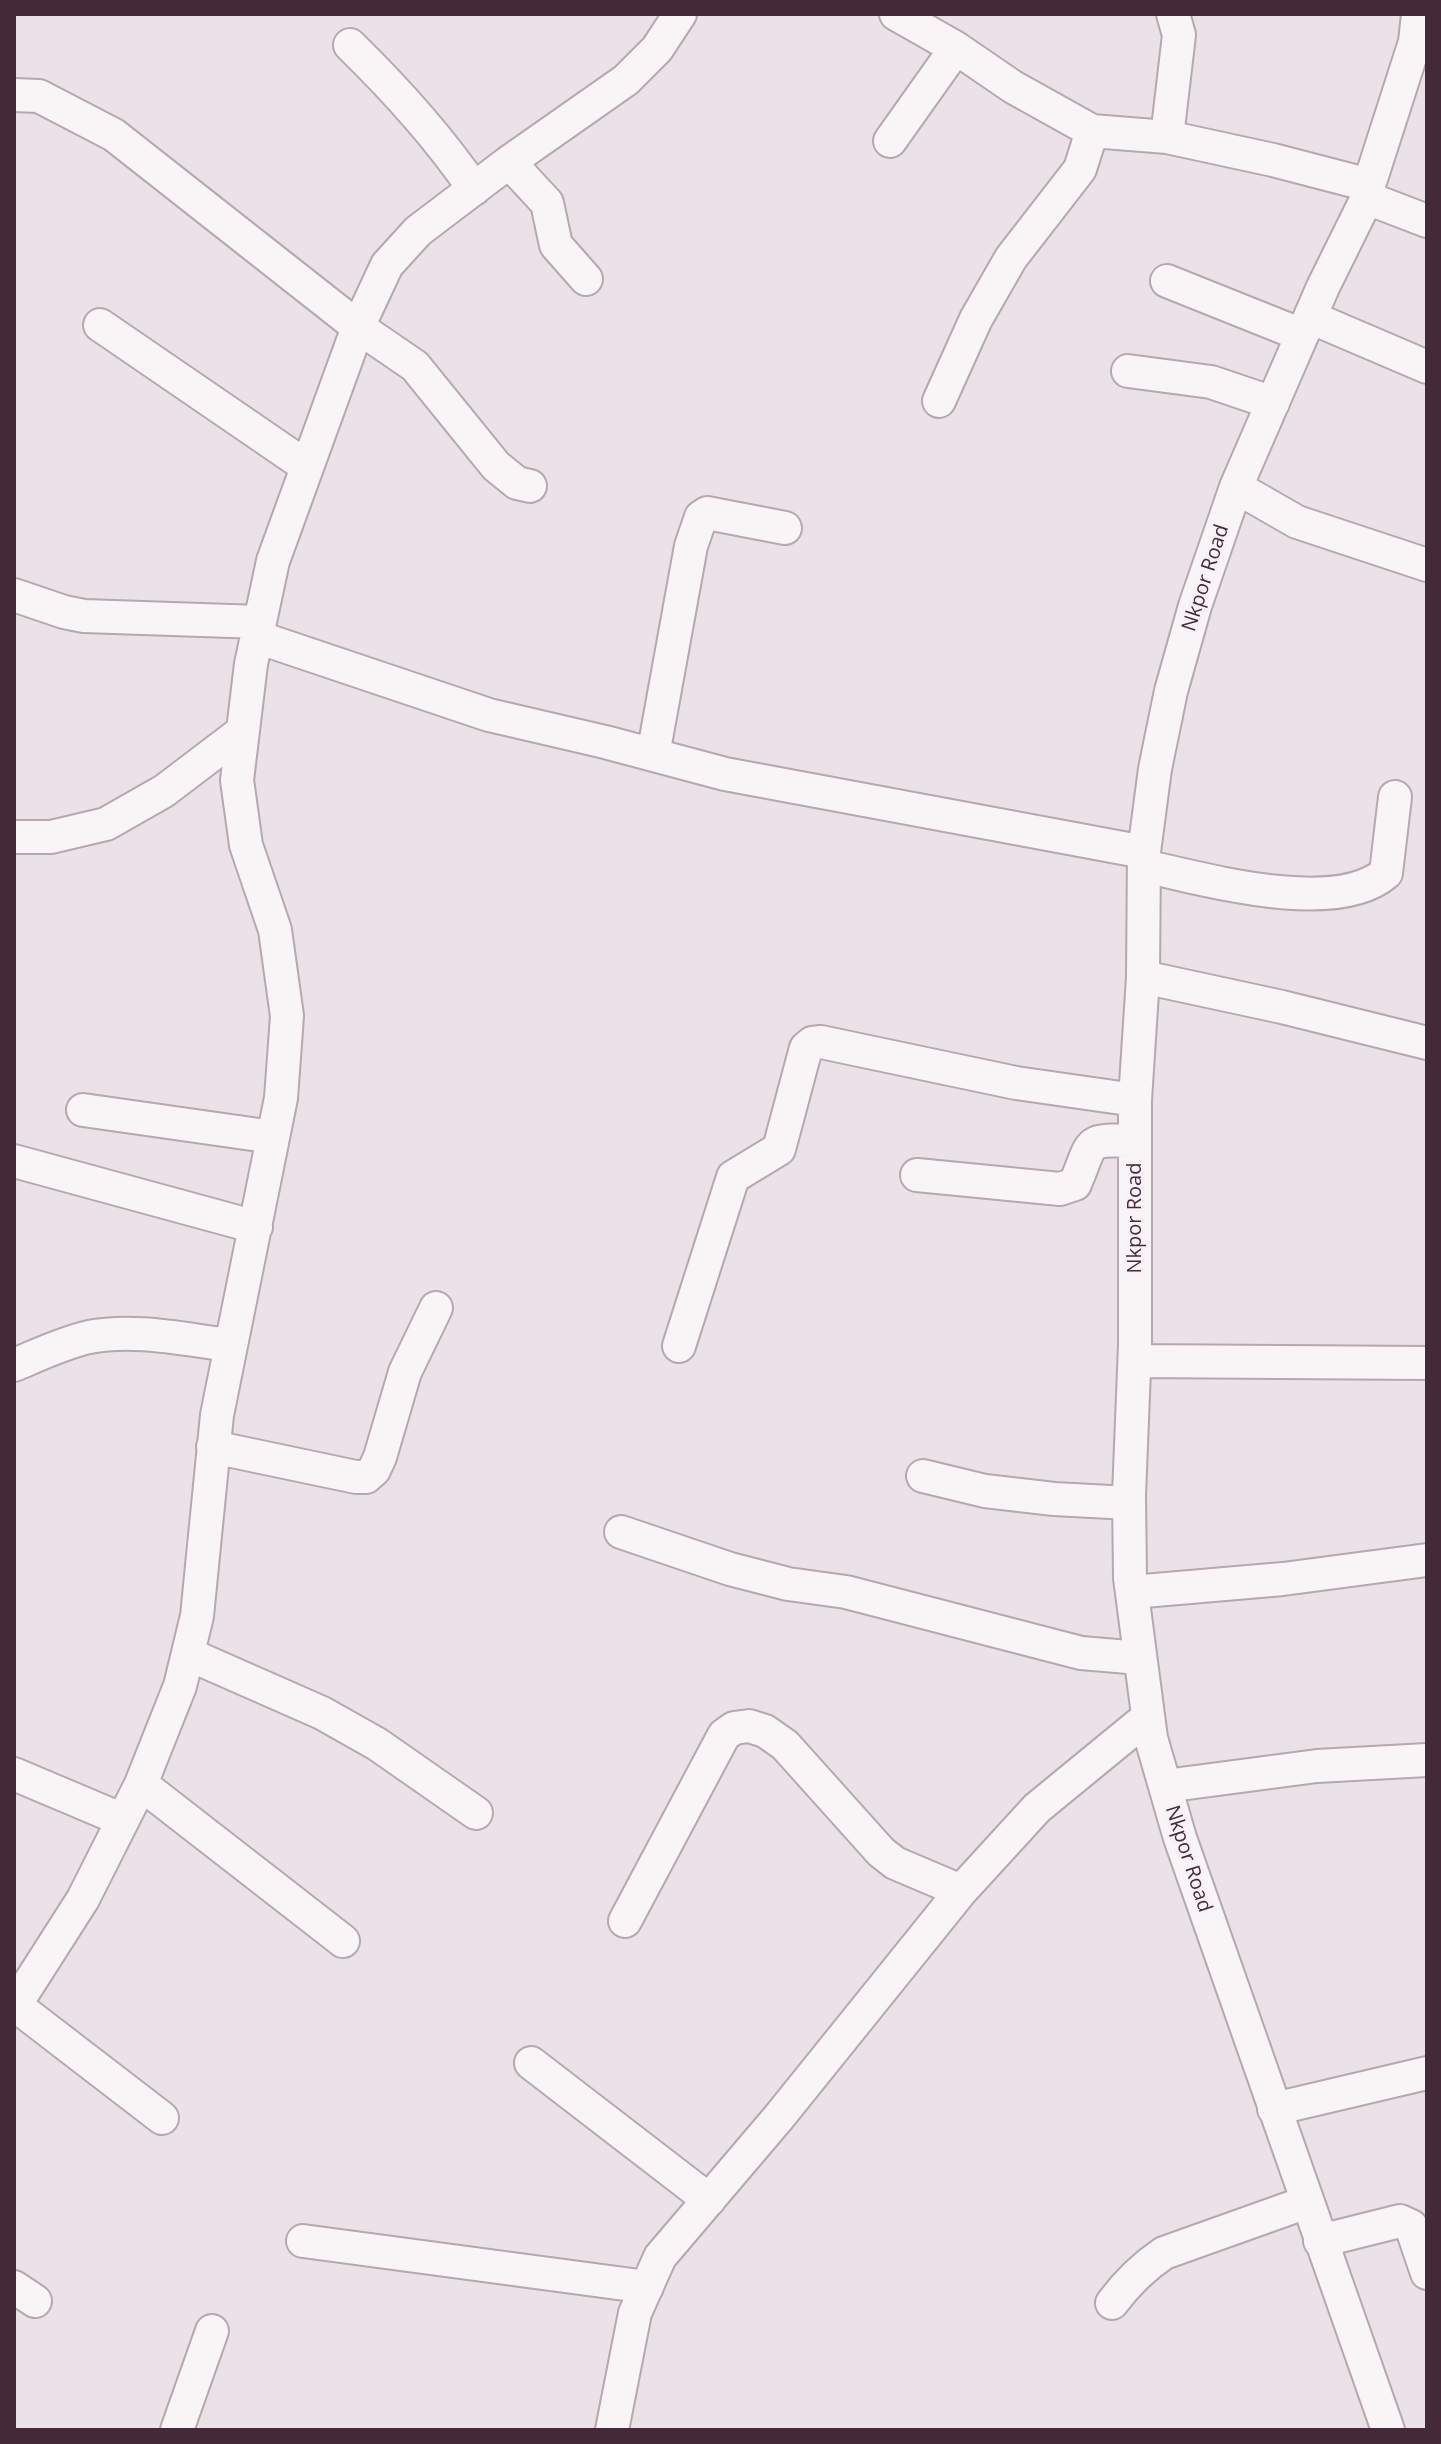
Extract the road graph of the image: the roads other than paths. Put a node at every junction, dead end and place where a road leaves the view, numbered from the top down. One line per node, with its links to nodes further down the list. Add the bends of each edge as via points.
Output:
1 (680, 14): 11 (street, via 657,49 626,80)
2 (896, 14): 6 (street)
3 (1173, 14): 9 (street, via 1179,35)
4 (1418, 14): 13 (street, Nkpor Road, via 1415,42)
5 (350, 45): 12 (street, via 399,92)
6 (956, 48): 8 (street); 10 (street)
7 (14, 95): 19 (street, via 39,96 114,135)
8 (1092, 131): 9 (street); 22 (street, via 1080,169 1011,258)
9 (1167, 137): 13 (street, via 1273,160)
10 (890, 141)
11 (509, 162): 12 (street); 15 (street, via 547,203 556,245)
12 (474, 189): 19 (street, via 418,231 387,265)
13 (1368, 192): 14 (street); 18 (street, Nkpor Road)
14 (1427, 221)
15 (586, 279)
16 (1167, 281): 18 (street)
17 (100, 325): 24 (street)
18 (1306, 326): 20 (street); 23 (street, Nkpor Road)
19 (358, 327): 24 (street); 25 (street, via 415,366 496,466 517,483)
20 (1427, 367)
21 (1128, 371): 23 (street, via 1211,382)
22 (939, 401)
23 (1273, 403): 26 (street, Nkpor Road)
24 (306, 466): 30 (street, via 273,561)
25 (530, 486)
26 (1236, 487): 28 (street, via 1297,522); 35 (street, Nkpor Road, via 1171,691)
27 (785, 528): 32 (street, via 707,513 701,517 691,546)
28 (1427, 565)
29 (14, 595): 30 (street, via 84,616)
30 (258, 630): 31 (street); 32 (street, via 489,715)
31 (243, 731): 34 (street, via 164,791 106,824 51,837); 40 (street, via 237,780 246,845 275,930 287,1016)
32 (653, 755): 35 (street)
33 (1395, 797): 35 (street, via 1386,873 1364,886 1296,895 1255,890)
34 (14, 837)
35 (1144, 859): 36 (street, Nkpor Road)
36 (1143, 977): 37 (street); 38 (street, Nkpor Road)
37 (1427, 1043)
38 (1135, 1100): 41 (street, Nkpor Road); 47 (street, via 812,1043 806,1048 779,1149 733,1177)
39 (83, 1110): 40 (street)
40 (273, 1137): 44 (street)
41 (1135, 1141): 43 (street, via 1092,1143 1075,1184 1060,1189); 48 (street, Nkpor Road)
42 (14, 1161): 44 (street)
43 (917, 1175)
44 (256, 1227): 46 (street)
45 (436, 1308): 51 (street, via 405,1372 380,1457 366,1477)
46 (231, 1345): 50 (street, via 131,1334 91,1337); 51 (street)
47 (679, 1346)
48 (1135, 1361): 49 (street); 53 (street, Nkpor Road)
49 (1427, 1363)
50 (14, 1365)
51 (213, 1447): 57 (street, via 197,1616)
52 (923, 1476): 53 (street, via 985,1491)
53 (1129, 1503): 56 (street, Nkpor Road)
54 (621, 1532): 58 (street, via 788,1584 846,1592 1081,1653)
55 (1427, 1560): 56 (street)
56 (1132, 1592): 58 (street, Nkpor Road)
57 (188, 1654): 62 (street); 64 (street, via 336,1720)
58 (1140, 1658): 59 (street, Nkpor Road)
59 (1148, 1717): 63 (street, Nkpor Road); 66 (street, via 1037,1808)
60 (1427, 1760): 63 (street, via 1317,1766)
61 (14, 1774): 65 (street)
62 (141, 1784): 65 (street); 68 (street)
63 (1165, 1786): 73 (street, Nkpor Road)
64 (476, 1813)
65 (123, 1820): 69 (street, via 83,1899)
66 (961, 1891): 67 (street, via 895,1863 785,1745 749,1726 724,1735); 75 (street)
67 (625, 1921)
68 (343, 1941)
69 (26, 1962): 70 (street)
70 (14, 2006): 74 (street)
71 (531, 2063): 75 (street)
72 (1427, 2073): 73 (street)
73 (1274, 2109): 76 (street, Nkpor Road)
74 (162, 2118)
75 (709, 2200): 80 (street, via 660,2257)
76 (1307, 2202): 78 (street, Nkpor Road); 81 (street, via 1164,2253 1127,2283)
77 (303, 2241): 80 (street)
78 (1320, 2241): 79 (street, via 1405,2222); 85 (street, Nkpor Road)
79 (1427, 2273)
80 (647, 2287): 84 (street, via 635,2313)
81 (1112, 2303)
82 (212, 2331): 83 (street)
83 (177, 2430)
84 (612, 2430)
85 (1387, 2430)

